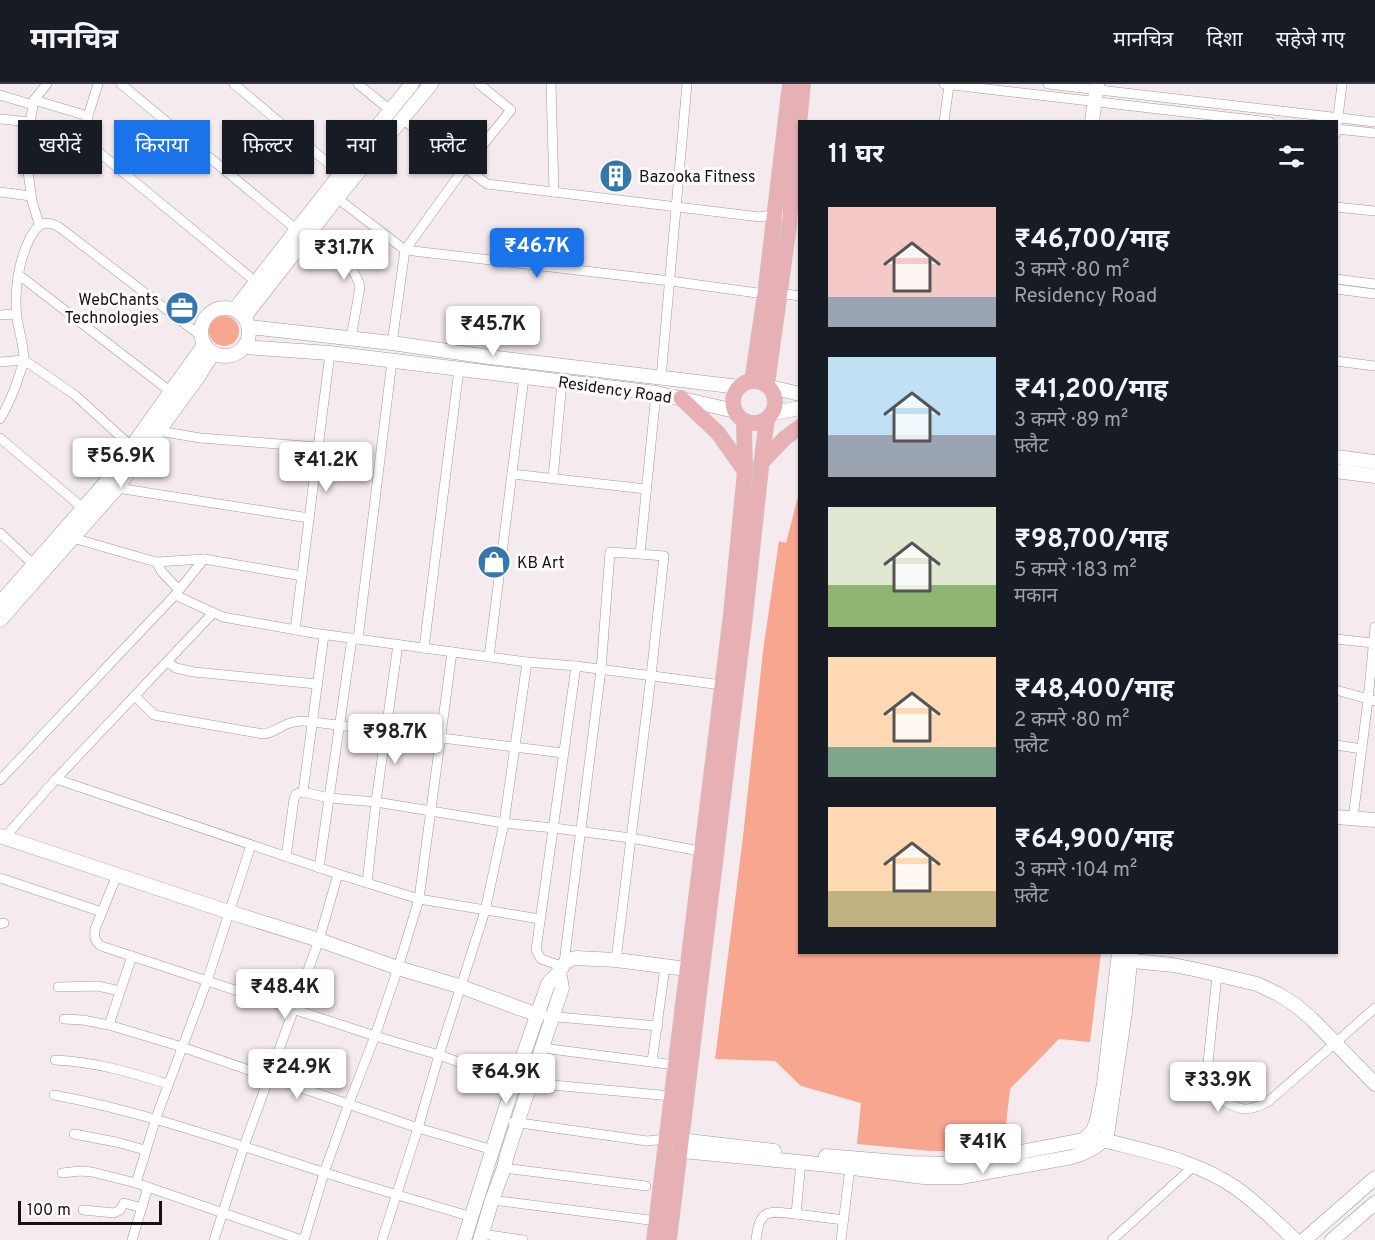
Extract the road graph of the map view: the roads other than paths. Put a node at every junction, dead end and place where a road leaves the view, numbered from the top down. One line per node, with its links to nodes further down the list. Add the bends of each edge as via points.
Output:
1 (47, 84): 18 (street)
2 (98, 84): 20 (street)
3 (121, 84): 53 (street)
4 (234, 84): 39 (street)
5 (358, 84): 19 (street)
6 (412, 84): 19 (street)
7 (431, 84): 23 (street)
8 (479, 84): 36 (street, via 511,110)
9 (551, 84): 45 (street)
10 (687, 84): 48 (street)
11 (790, 84): 51 (main road)
12 (803, 84): 27 (main road)
13 (946, 84): 16 (street); 28 (street)
14 (1048, 84): 16 (street)
15 (1342, 84): 21 (street)
16 (1096, 92): 21 (street); 29 (street); 30 (street)
17 (0, 95): 18 (street)
18 (33, 103): 20 (street); 24 (street)
19 (390, 110): 26 (street)
20 (88, 116): 25 (street)
21 (1338, 118): 32 (street)
22 (0, 119): 31 (street)
23 (402, 119): 33 (street); 47 (street)
24 (30, 120)
25 (87, 120)
26 (382, 120)
27 (800, 120)
28 (944, 120)
29 (1092, 120)
30 (1258, 120)
31 (18, 121)
32 (1375, 122)
33 (409, 124)
34 (1338, 130): 35 (street)
35 (1375, 133)
36 (487, 140)
37 (798, 144): 51 (main road)
38 (102, 155): 58 (street)
39 (326, 161)
40 (28, 174): 46 (street)
41 (339, 174): 53 (street)
42 (460, 174): 54 (street)
43 (474, 174): 45 (street, via 487,184)
44 (0, 192): 46 (street)
45 (554, 192): 48 (street)
46 (31, 196): 52 (street)
47 (337, 198): 53 (street); 54 (street)
48 (675, 207): 51 (street); 57 (street)
49 (1338, 207): 50 (street)
50 (1375, 211)
51 (784, 220): 61 (main road)
52 (39, 224): 55 (street, via 24,248); 69 (street, via 59,227)
53 (302, 232): 58 (street); 66 (street); 67 (street, via 348,264 358,279)
54 (405, 250): 57 (street); 68 (street)
55 (19, 275): 64 (street); 83 (street)
56 (1338, 279): 59 (street)
57 (670, 281): 61 (street); 79 (street)
58 (256, 282): 66 (street)
59 (1375, 284)
60 (1338, 289): 62 (street)
61 (772, 294): 63 (street); 81 (main road); 82 (main road)
62 (1375, 294)
63 (798, 296)
64 (17, 314): 65 (street); 72 (street)
65 (0, 315)
66 (243, 317): 67 (street, Residency Road); 69 (street, via 227,307 211,311 201,325); 70 (street, via 249,334)
67 (351, 338): 68 (street, Residency Road)
68 (392, 343): 79 (street, Residency Road)
69 (206, 345): 70 (street, via 221,356 230,356); 83 (street); 92 (street)
70 (244, 347): 71 (street, Residency Road)
71 (330, 353): 73 (street, Residency Road); 95 (street)
72 (24, 360): 75 (street); 90 (street); 94 (street, via 75,395)
73 (392, 361): 77 (street, Residency Road); 122 (street)
74 (1338, 361): 76 (street)
75 (0, 362)
76 (1375, 366)
77 (459, 369): 78 (street, Residency Road); 126 (street)
78 (524, 377): 80 (street, Residency Road); 101 (street)
79 (661, 378): 81 (street, Residency Road)
80 (562, 382): 84 (street, Residency Road); 103 (street)
81 (746, 384): 82 (main road, via 761,382); 88 (main road, via 733,399)
82 (769, 386): 85 (street); 89 (main road, via 776,402)
83 (171, 392): 94 (street)
84 (656, 393): 86 (street, Residency Road); 105 (street)
85 (798, 393)
86 (681, 398): 88 (street, Residency Road); 99 (main road, via 718,433)
87 (798, 409): 89 (street)
88 (739, 416): 89 (main road, via 756,423); 99 (main road)
89 (770, 416): 98 (main road)
90 (0, 419)
91 (798, 428): 98 (main road)
92 (159, 431): 95 (street); 104 (street)
93 (0, 438): 106 (street)
94 (132, 447): 106 (street)
95 (318, 447): 107 (street)
96 (1338, 457): 97 (street)
97 (1375, 462)
98 (761, 463): 162 (main road, via 744,629)
99 (745, 471): 135 (main road)
100 (1338, 471): 102 (street)
101 (512, 474): 103 (street); 128 (street)
102 (1375, 476)
103 (553, 478): 105 (street)
104 (117, 488): 107 (street); 109 (street)
105 (646, 489): 110 (street)
106 (84, 508): 113 (street)
107 (309, 518): 114 (street)
108 (0, 533): 113 (street)
109 (73, 538): 112 (street); 118 (street)
110 (640, 554): 132 (street, via 610,552); 133 (street, via 664,556)
111 (204, 559): 112 (street); 114 (street); 115 (street)
112 (156, 562): 115 (street)
113 (34, 565): 116 (street)
114 (302, 576): 120 (street)
115 (177, 593): 117 (street); 148 (street)
116 (0, 603)
117 (213, 613): 120 (street); 129 (street)
118 (0, 620)
119 (1375, 627): 124 (street)
120 (295, 630): 121 (street)
121 (324, 635): 122 (street); 134 (street)
122 (355, 639): 125 (street); 140 (street)
123 (1338, 639): 124 (street)
124 (1373, 643): 138 (street)
125 (398, 644): 126 (street); 141 (street)
126 (424, 648): 127 (street)
127 (452, 652): 128 (street); 142 (street)
128 (489, 657): 130 (street)
129 (167, 662): 134 (street, via 194,672); 137 (street)
130 (527, 662): 131 (street); 144 (street)
131 (576, 666): 132 (street); 146 (street)
132 (601, 670): 133 (street); 158 (street)
133 (651, 676): 135 (street); 160 (street)
134 (317, 684): 139 (street)
135 (722, 685): 162 (main road)
136 (1338, 691): 138 (street)
137 (135, 696): 139 (street, via 154,715 263,734 295,721); 147 (street)
138 (1371, 701): 145 (street)
139 (313, 722): 140 (street); 149 (street)
140 (340, 725): 141 (street); 150 (street)
141 (386, 731): 142 (street); 151 (street)
142 (440, 738): 144 (street); 152 (street)
143 (1338, 745): 145 (street)
144 (515, 747): 146 (street); 156 (street)
145 (1362, 749): 154 (street)
146 (563, 753): 157 (street)
147 (56, 779): 159 (street); 161 (street)
148 (0, 780)
149 (303, 792): 150 (street); 163 (street, via 294,799)
150 (328, 798): 151 (street); 164 (street)
151 (376, 802): 152 (street); 168 (street)
152 (431, 810): 156 (street); 169 (street)
153 (1338, 817): 154 (street)
154 (1353, 818): 155 (street)
155 (1375, 820)
156 (504, 823): 157 (street); 170 (street)
157 (554, 828): 158 (street); 173 (street)
158 (580, 832): 160 (street); 179 (street)
159 (2, 837): 165 (street)
160 (631, 838): 162 (street); 177 (street)
161 (251, 845): 163 (street); 172 (street)
162 (709, 852): 181 (main road); 218 (main road)
163 (286, 857): 164 (street)
164 (319, 868): 166 (street)
165 (117, 874): 171 (street); 172 (street)
166 (338, 874): 168 (street); 174 (street)
167 (0, 878): 171 (street)
168 (367, 883): 169 (street)
169 (419, 899): 170 (street); 180 (street)
170 (485, 911): 173 (street); 185 (street)
171 (102, 912): 175 (street, via 96,941)
172 (229, 912): 174 (street); 183 (street)
173 (540, 919): 179 (street, via 538,955)
174 (319, 940): 180 (street); 188 (street)
175 (132, 956): 183 (street); 186 (street)
176 (1125, 956): 182 (street); 216 (street, via 1097,1120); 217 (street, via 1125,1012)
177 (616, 960): 178 (street); 179 (street, via 576,958)
178 (665, 966): 181 (street); 193 (street)
179 (561, 967): 189 (street, via 548,984); 190 (street, via 562,988)
180 (398, 969): 185 (street); 194 (street)
181 (687, 969): 201 (main road)
182 (1217, 975): 195 (street, via 1257,984 1278,994 1312,1019); 195 (street, via 1206,1082 1212,1094 1240,1108 1259,1106)
183 (207, 981): 188 (street); 196 (street)
184 (58, 987): 186 (street, via 98,986)
185 (462, 987): 189 (street); 198 (street)
186 (120, 991): 192 (street)
187 (1375, 1008): 195 (street)
188 (293, 1009): 194 (street); 202 (street)
189 (538, 1015): 190 (street); 204 (street)
190 (552, 1017): 193 (street); 197 (street)
191 (64, 1019): 192 (street)
192 (109, 1025): 196 (street)
193 (658, 1026): 200 (street)
194 (375, 1036): 198 (street); 210 (street)
195 (1335, 1044): 203 (street)
196 (182, 1047): 202 (street); 206 (street)
197 (542, 1048): 200 (street); 205 (street)
198 (439, 1055): 204 (street); 214 (street)
199 (55, 1060): 206 (street, via 99,1065)
200 (652, 1062): 201 (street)
201 (675, 1065): 209 (main road)
202 (269, 1077): 210 (street); 219 (street)
203 (1371, 1080): 207 (street)
204 (514, 1082): 212 (street)
205 (530, 1083): 209 (street); 213 (street)
206 (168, 1084): 211 (street)
207 (1375, 1091)
208 (54, 1095): 211 (street)
209 (671, 1096): 218 (main road)
210 (349, 1103): 214 (street); 227 (street)
211 (156, 1118): 219 (street); 220 (street)
212 (502, 1121): 213 (street); 221 (street)
213 (517, 1123): 218 (street); 224 (street)
214 (418, 1128): 221 (street); 232 (street)
215 (74, 1134): 220 (street)
216 (1088, 1136): 217 (street); 218 (street, via 959,1164)
217 (1104, 1140): 223 (street); 225 (street, via 1072,1157 961,1178)
218 (672, 1145): 222 (street); 241 (main road); 250 (main road)
219 (244, 1146): 227 (street); 237 (street)
220 (145, 1150): 229 (street)
221 (493, 1150): 239 (street)
222 (801, 1162): 225 (street); 238 (street)
223 (1194, 1166): 253 (street); 254 (street, via 1235,1188)
224 (504, 1168): 230 (street); 233 (street)
225 (850, 1168): 240 (street)
226 (62, 1173): 229 (street, via 92,1172)
227 (324, 1173): 232 (street); 245 (street)
228 (1375, 1178): 255 (street)
229 (136, 1183): 231 (street)
230 (646, 1186)
231 (148, 1187): 235 (street); 237 (street)
232 (396, 1194): 239 (street); 246 (street)
233 (492, 1200): 241 (street); 242 (street)
234 (1375, 1203): 256 (street)
235 (142, 1208): 236 (street, via 127,1203 114,1213); 243 (street)
236 (82, 1210)
237 (222, 1212): 244 (street); 245 (street)
238 (796, 1214): 240 (street); 251 (street, via 767,1214 758,1225)
239 (472, 1217): 247 (street)
240 (844, 1220): 252 (street)
241 (657, 1221): 249 (main road)
242 (481, 1237): 248 (street)
243 (132, 1240)
244 (214, 1240)
245 (303, 1240)
246 (382, 1240)
247 (464, 1240)
248 (523, 1240)
249 (654, 1240)
250 (669, 1240)
251 (756, 1240)
252 (841, 1240)
253 (1112, 1240)
254 (1295, 1240)
255 (1304, 1240)
256 (1332, 1240)

